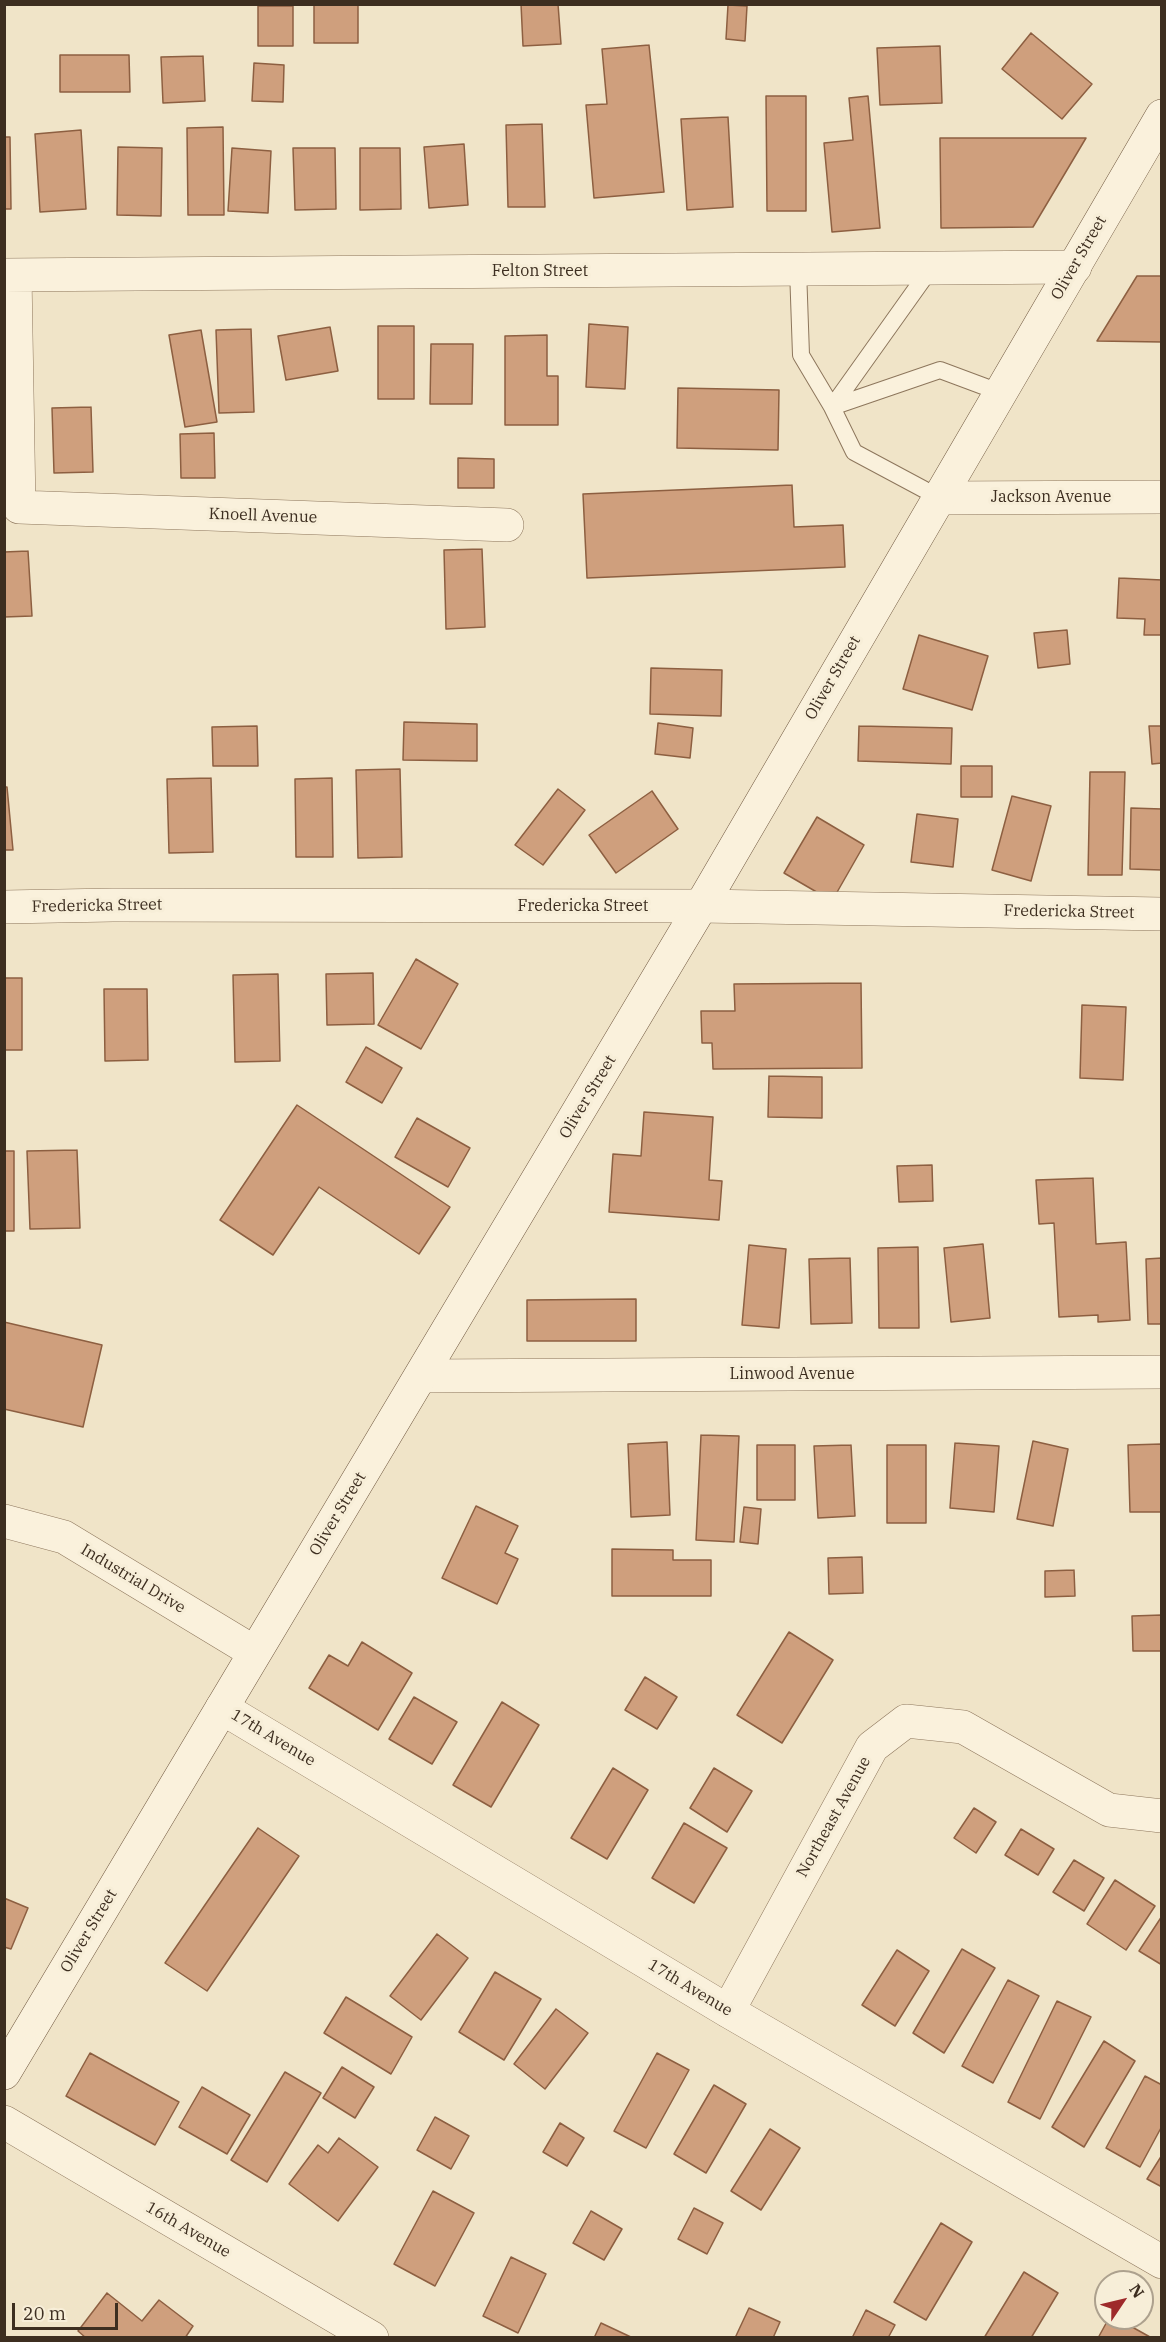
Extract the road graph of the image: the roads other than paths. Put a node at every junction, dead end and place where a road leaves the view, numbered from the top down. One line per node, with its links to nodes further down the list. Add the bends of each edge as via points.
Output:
1 (1161, 116): 2 (street, Oliver Street)
2 (1075, 267): 3 (street, Felton Street); 6 (street, Oliver Street)
3 (932, 268): 4 (street, Felton Street); 7 (lane)
4 (798, 269): 5 (street, Felton Street); 7 (lane, via 801,355)
5 (10, 275): 10 (street, Knoell Avenue, via 19,507)
6 (999, 392): 7 (lane, via 940,370); 9 (street, Oliver Street)
7 (832, 407): 9 (lane, via 854,452)
8 (1161, 497): 9 (street, Jackson Avenue)
9 (940, 498): 11 (street, Oliver Street)
10 (507, 525)
11 (701, 906): 12 (street, Fredericka Street); 13 (street, Fredericka Street); 15 (street, Oliver Street)
12 (4, 908)
13 (1161, 914)
14 (1161, 1372): 15 (street, Linwood Avenue)
15 (422, 1376): 17 (street, Oliver Street)
16 (4, 1521): 17 (street, Industrial Drive, via 64,1537)
17 (254, 1652): 18 (street, Oliver Street)
18 (222, 1708): 20 (street, 17th Avenue); 21 (street, Oliver Street)
19 (1161, 1816): 20 (street, Northeast Avenue, via 1109,1810 963,1727 906,1721 872,1747)
20 (729, 2011): 23 (street, 17th Avenue)
21 (4, 2073)
22 (4, 2122): 24 (street, 16th Avenue)
23 (1161, 2262)
24 (372, 2337)

